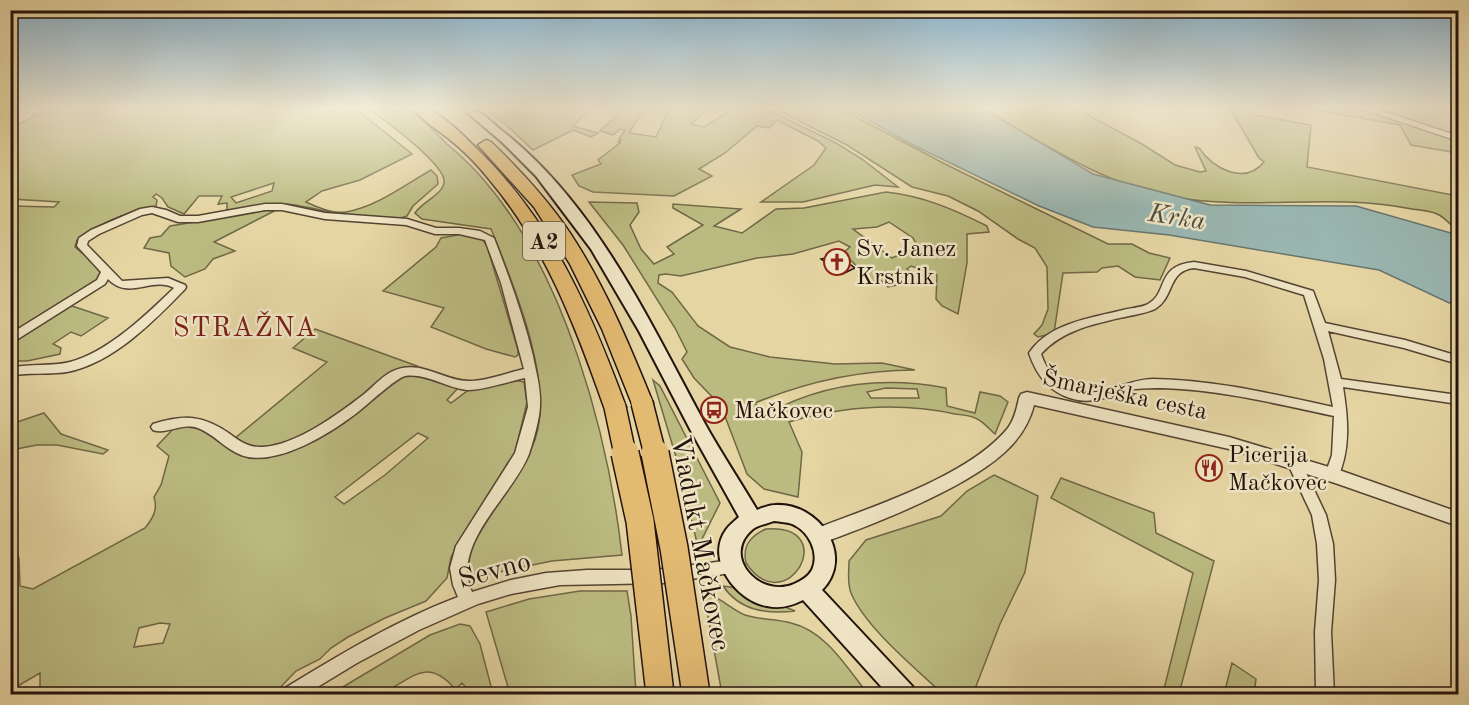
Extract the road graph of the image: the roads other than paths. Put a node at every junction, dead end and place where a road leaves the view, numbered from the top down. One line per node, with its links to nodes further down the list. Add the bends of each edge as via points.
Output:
1 (462, 142): 23 (highway, A2, bridge, via 518,201 558,264 588,330 615,407 640,521)
2 (483, 142): 24 (highway, Viadukt Mačkovec / A2, bridge, via 510,168 558,227 585,271 609,319 642,403 672,532)
3 (510, 142): 16 (main road, via 560,194 597,244)
4 (106, 272): 6 (street, via 101,282); 8 (street, via 126,286 164,282 181,287 104,351 73,366); 9 (street, via 85,251 83,240 118,220 152,210 188,219 282,207 325,216 407,222 435,231 480,234 489,238 498,259)
5 (1320, 326): 7 (street); 12 (street, via 1334,371); 12 (street, via 1309,293 1257,277 1186,265 1170,274 1152,306 1078,327 1042,344 1035,353 1047,379 1063,391 1082,397 1093,398 1139,384 1177,384 1229,388)
6 (10, 340)
7 (1458, 360)
8 (10, 372)
9 (531, 372): 13 (street, via 470,386 426,372 405,371 306,439 266,451 246,451 210,426 195,421 174,421); 21 (street, via 534,407 522,454 464,546 458,568)
10 (1343, 383): 11 (street)
11 (1458, 400)
12 (1340, 414): 15 (street, via 1338,462)
13 (158, 427)
14 (1294, 462): 15 (street, Šmarješka cesta); 18 (street, Šmarješka cesta, via 1218,440 1027,398 1014,433 979,464); 26 (street, via 1319,515 1325,544)
15 (1332, 475): 17 (street, Šmarješka cesta)
16 (751, 519): 18 (main road, via 788,514 811,526); 19 (main road, via 740,526 730,544)
17 (1458, 519)
18 (819, 536): 20 (main road, via 825,547 824,570)
19 (732, 567): 20 (main road, via 736,577 761,595 793,596); 21 (street, Sevno, via 655,577 546,580)
20 (807, 589): 25 (main road)
21 (468, 601): 22 (street, Sevno, via 436,612 379,641)
22 (291, 694)
23 (660, 694)
24 (696, 694)
25 (904, 694)
26 (1325, 694)

